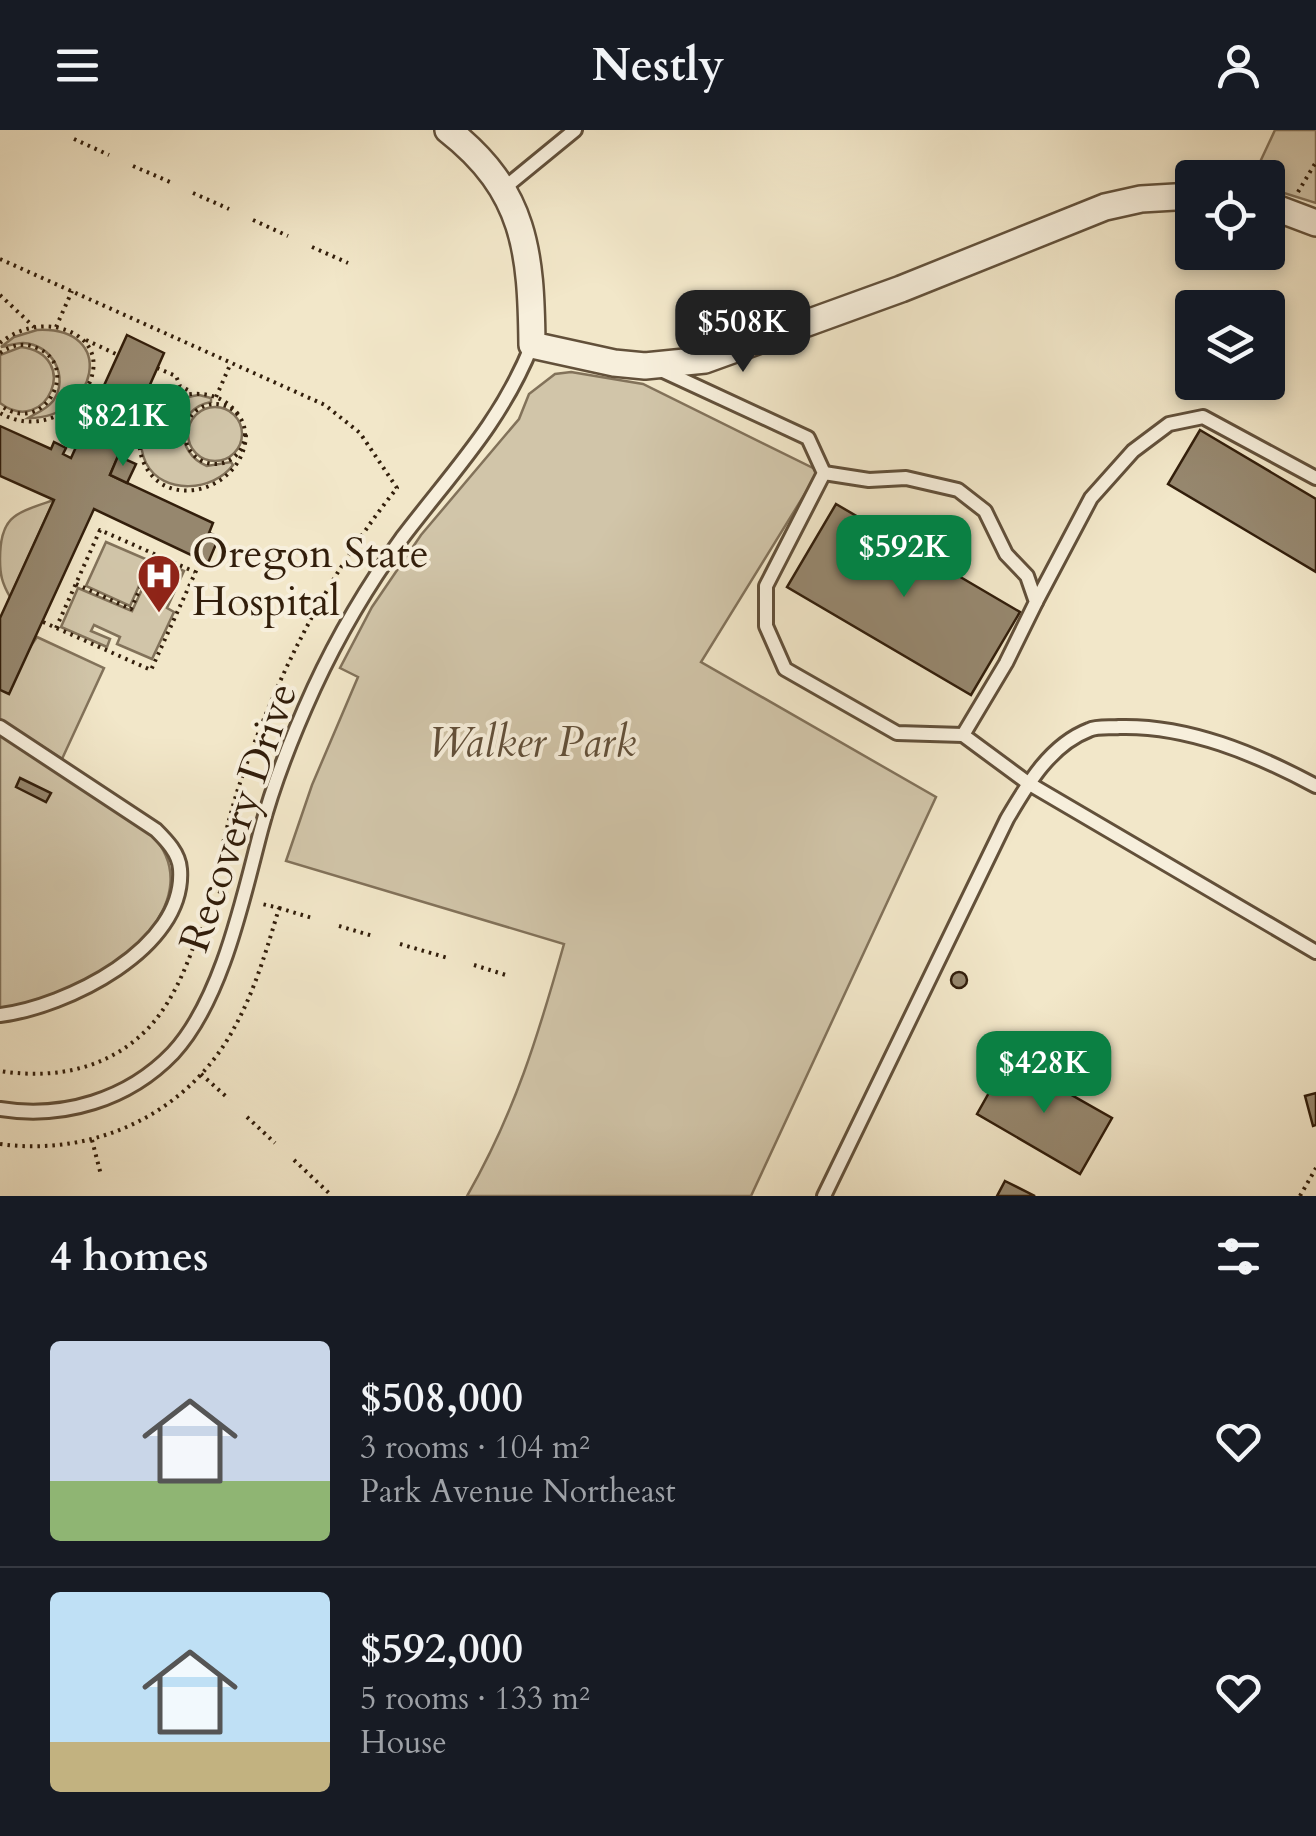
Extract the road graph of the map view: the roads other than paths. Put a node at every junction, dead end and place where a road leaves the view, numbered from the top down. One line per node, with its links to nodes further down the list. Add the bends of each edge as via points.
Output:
1 (448, 130): 3 (street)
2 (575, 130): 3 (lane)
3 (503, 189): 7 (street, via 522,228)
4 (1175, 197): 8 (street, via 1104,206 705,360)
5 (1285, 210): 6 (street)
6 (1316, 223)
7 (532, 344): 8 (street); 18 (lane, Recovery Drive, via 499,414 399,542 328,658 283,762 209,994 187,1034 153,1070 110,1097 62,1110)
8 (652, 365): 9 (lane, via 808,438)
9 (824, 473): 11 (lane, via 906,478 958,490 985,511); 13 (lane, via 766,586 766,626 785,669 897,734)
10 (1316, 478): 11 (lane, via 1203,417 1169,424 1133,451 1091,498)
11 (1036, 602): 13 (lane)
12 (0, 727): 17 (lane, via 156,830 185,868 166,917 128,959 72,995)
13 (962, 735): 14 (lane)
14 (1028, 783): 15 (lane, via 1062,746 1091,728 1132,727 1165,728 1219,744); 16 (lane); 19 (lane)
15 (1316, 786)
16 (1316, 952)
17 (0, 1016)
18 (0, 1109)
19 (824, 1196)

